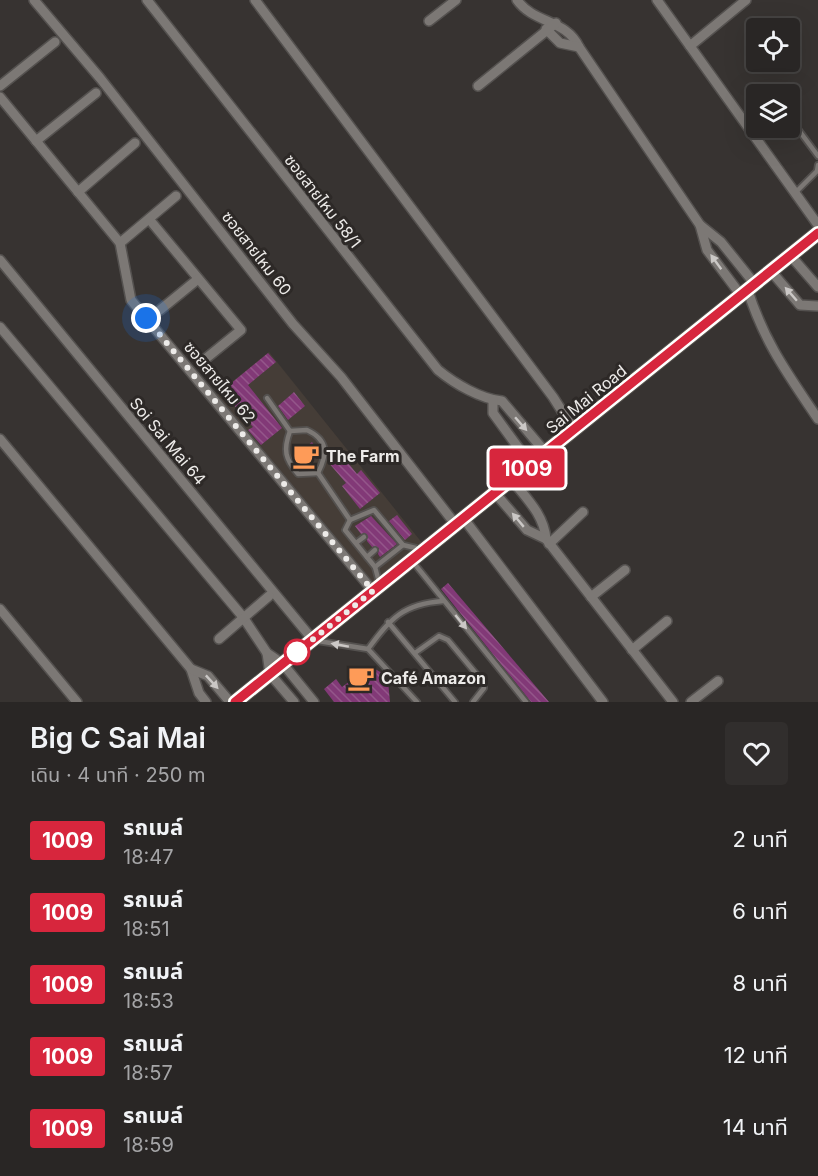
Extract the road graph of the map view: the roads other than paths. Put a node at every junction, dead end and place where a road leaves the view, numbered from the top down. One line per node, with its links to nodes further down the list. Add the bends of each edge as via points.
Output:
1 (34, 0): 58 (street, ซอยสายไหม 60, via 293,324)
2 (147, 0): 45 (street, ซอยสายไหม 58/1, via 434,365 446,377)
3 (255, 0): 47 (street)
4 (456, 0): 8 (street)
5 (517, 0): 9 (street)
6 (657, 0): 13 (street)
7 (746, 0): 13 (street)
8 (429, 21)
9 (543, 21): 10 (street); 11 (street)
10 (556, 23): 11 (street); 14 (street, via 570,32)
11 (548, 32): 14 (street, via 560,43); 15 (street)
12 (55, 42): 16 (street)
13 (690, 46): 19 (street)
14 (579, 47): 30 (street)
15 (478, 86)
16 (0, 87)
17 (96, 93): 22 (street)
18 (0, 97): 22 (street, ซอยสายไหม 62)
19 (746, 124)
20 (800, 132): 24 (lane)
21 (756, 138): 27 (street)
22 (36, 141): 26 (street, ซอยสายไหม 62)
23 (135, 143): 26 (street)
24 (818, 156)
25 (818, 165): 27 (lane)
26 (78, 192): 33 (street, ซอยสายไหม 62)
27 (795, 194): 31 (street)
28 (176, 196): 29 (street)
29 (149, 219): 33 (street); 37 (street)
30 (700, 225): 39 (street, via 722,242); 39 (street, one-way to 30, via 707,250)
31 (818, 225)
32 (818, 233): 34 (main road, Sai Mai Road)
33 (120, 243): 72 (street, ซอยสายไหม 62, via 131,300)
34 (790, 255): 36 (main road, Sai Mai Road); 38 (street)
35 (0, 260): 81 (street, Soi Sai Mai 64)
36 (770, 270): 39 (main road, Sai Mai Road); 40 (street, one-way to 36, via 800,305)
37 (198, 279): 41 (street); 43 (street, via 241,330)
38 (818, 287)
39 (747, 288): 46 (street, via 773,352); 47 (main road, Sai Mai Road)
40 (818, 304)
41 (160, 310)
42 (0, 327): 77 (street)
43 (204, 360)
44 (267, 398): 48 (lane)
45 (493, 400): 50 (street, ซอยสายไหม 58/1, one-way to 50, via 502,401); 51 (street, via 494,413)
46 (818, 419)
47 (574, 430): 50 (main road, Sai Mai Road)
48 (290, 431): 52 (lane, via 285,454 291,466 298,474); 52 (lane, via 307,430 325,445 327,453)
49 (0, 439): 87 (street)
50 (546, 453): 51 (main road, Sai Mai Road)
51 (531, 465): 53 (main road, Sai Mai Road)
52 (318, 473): 56 (lane)
53 (512, 480): 54 (main road, Sai Mai Road); 63 (street, via 539,514)
54 (495, 493): 58 (main road, Sai Mai Road); 63 (street, one-way to 54, via 527,530)
55 (583, 512): 63 (street)
56 (350, 520): 57 (lane, via 374,510); 64 (lane, via 345,530)
57 (383, 521): 59 (lane); 60 (lane)
58 (460, 522): 66 (main road, Sai Mai Road); 100 (street, ซอยสายไหม 60)
59 (378, 525)
60 (395, 535): 62 (lane); 65 (lane)
61 (364, 537): 64 (lane)
62 (389, 539)
63 (548, 542): 74 (street)
64 (356, 543): 68 (lane)
65 (403, 545): 66 (lane); 70 (lane)
66 (424, 549): 69 (main road, Sai Mai Road)
67 (375, 550): 68 (lane)
68 (367, 557): 70 (lane)
69 (412, 560): 72 (main road, Sai Mai Road); 75 (lane)
70 (375, 567): 72 (lane)
71 (625, 570): 74 (street)
72 (376, 588): 81 (main road, Sai Mai Road)
73 (269, 596): 77 (street)
74 (591, 597): 83 (street)
75 (443, 601): 79 (lane, via 405,609); 99 (lane, one-way to 99)
76 (0, 609): 90 (street)
77 (243, 617): 80 (street); 84 (street)
78 (667, 621): 83 (street)
79 (388, 622): 82 (lane); 85 (lane)
80 (219, 639)
81 (313, 640): 82 (lane, one-way to 81); 86 (main road, Sai Mai Road)
82 (368, 649): 96 (lane)
83 (632, 650): 101 (street)
84 (267, 653): 86 (street); 88 (street)
85 (415, 653): 97 (lane); 98 (lane, via 439,636 448,640 483,682 482,694)
86 (283, 664): 88 (main road, Sai Mai Road); 95 (street)
87 (191, 669): 91 (street); 92 (street, one-way to 92, via 208,676)
88 (270, 674): 93 (main road, Sai Mai Road); 94 (street)
89 (718, 681): 102 (street)
90 (77, 702)
91 (206, 702)
92 (230, 702)
93 (235, 702)
94 (294, 702)
95 (314, 702)
96 (417, 702)
97 (455, 702)
98 (473, 702)
99 (526, 702)
100 (603, 702)
101 (674, 702)
102 (691, 702)

